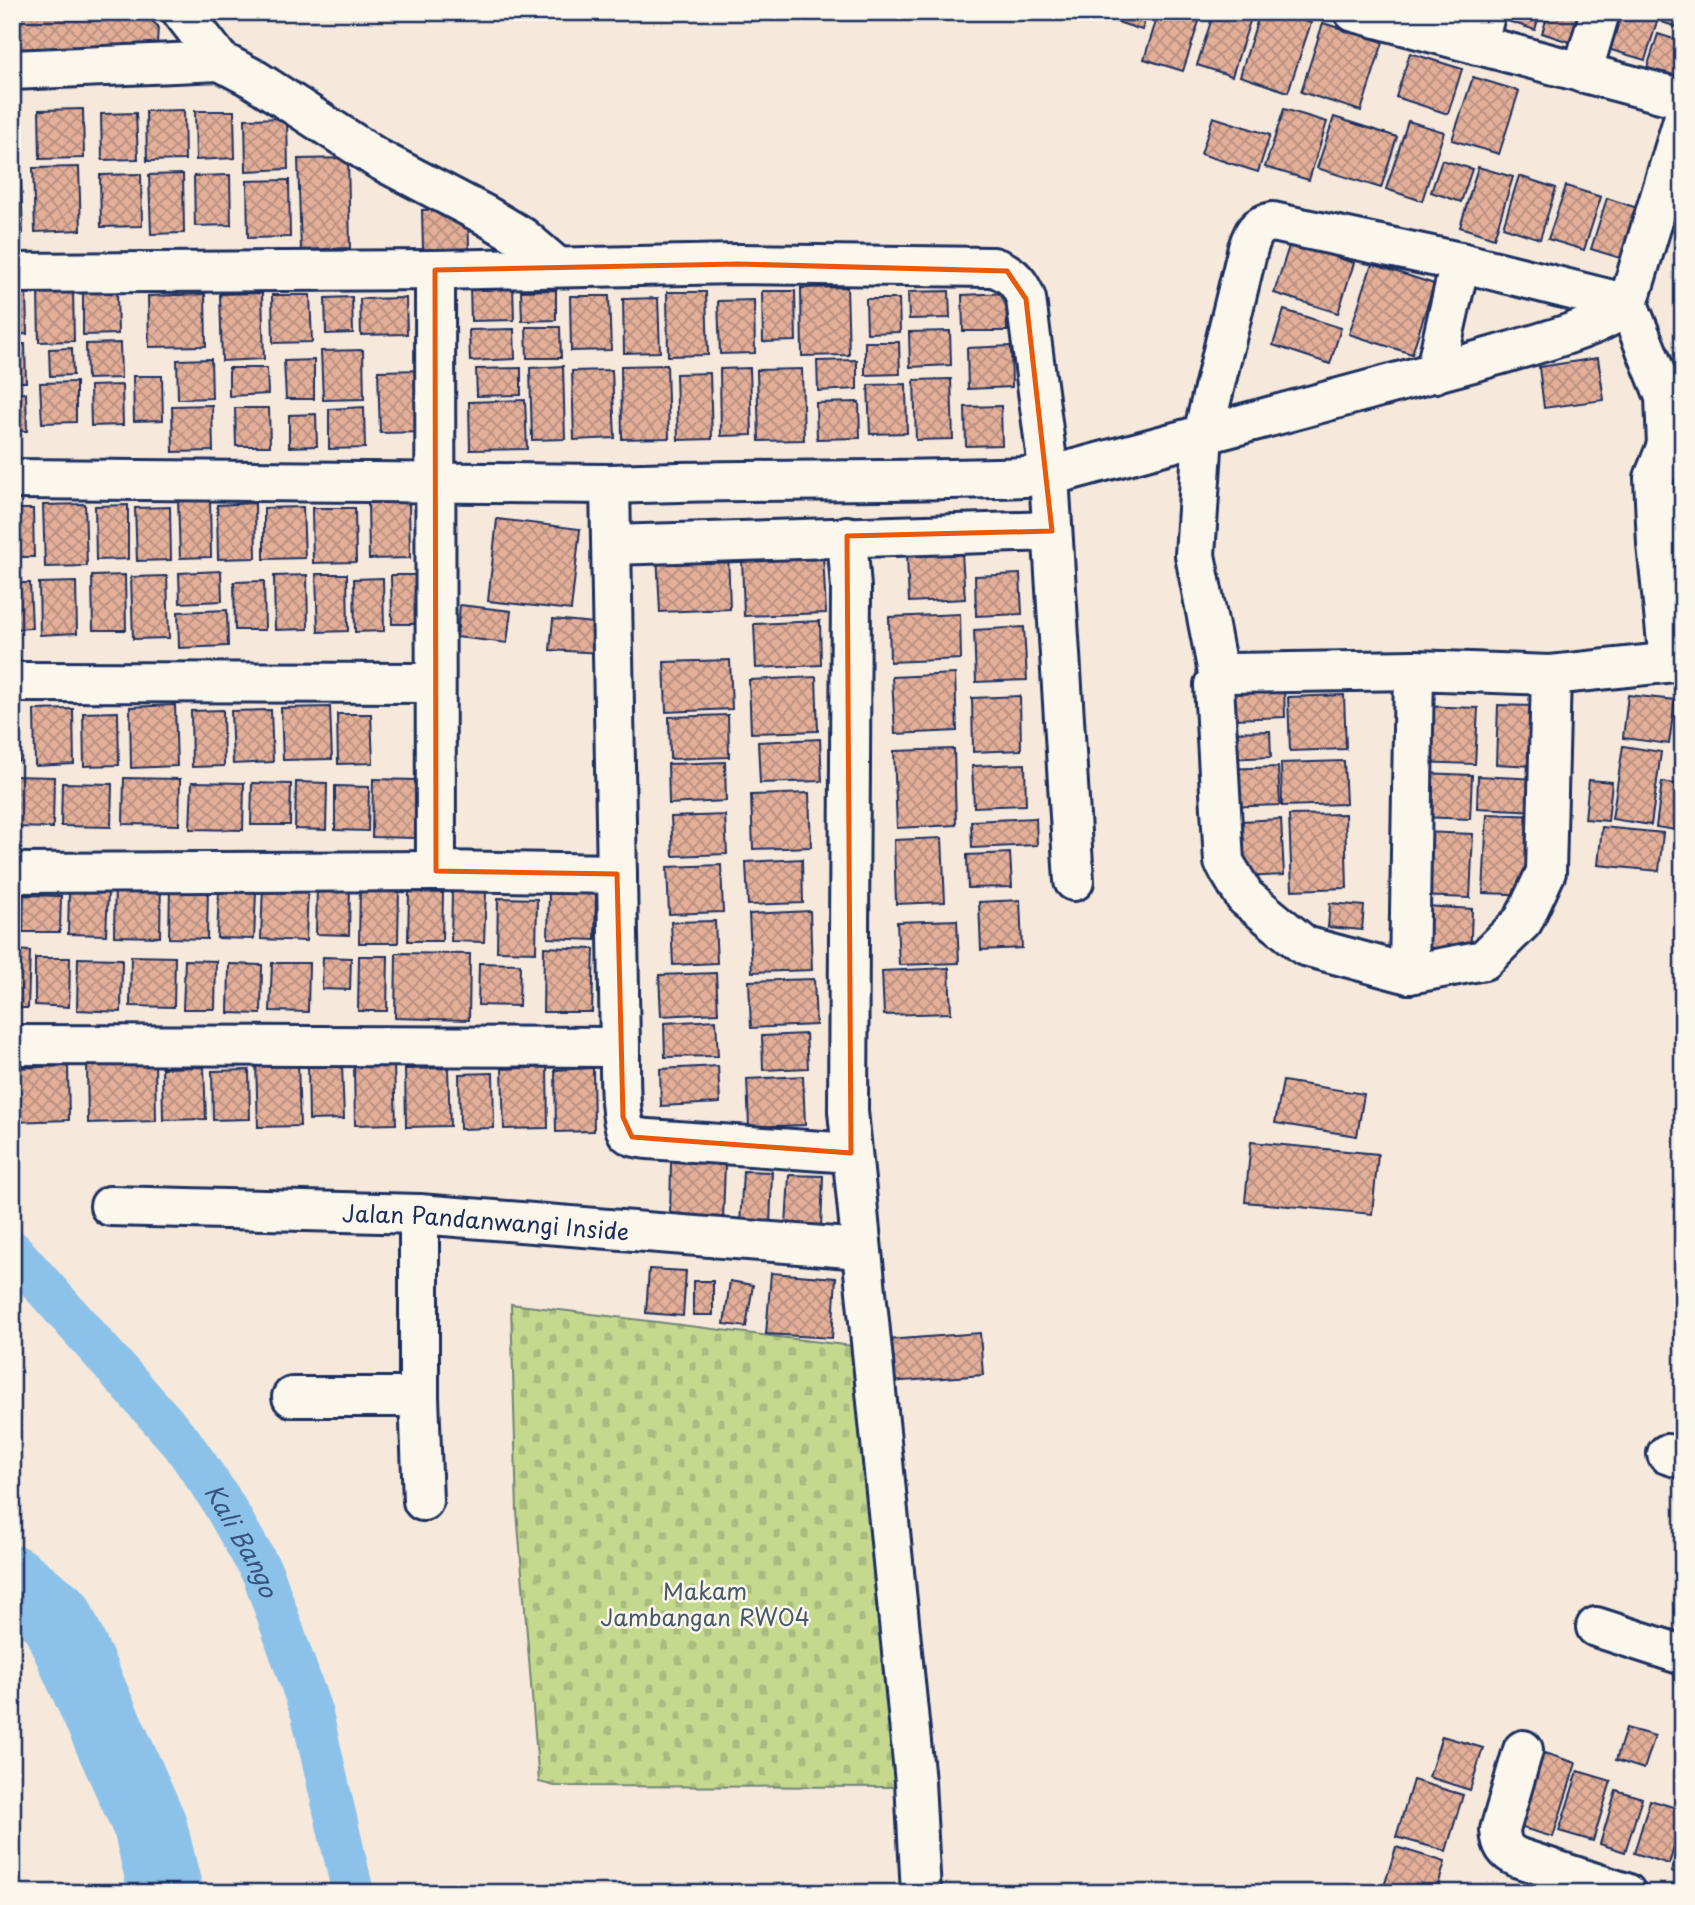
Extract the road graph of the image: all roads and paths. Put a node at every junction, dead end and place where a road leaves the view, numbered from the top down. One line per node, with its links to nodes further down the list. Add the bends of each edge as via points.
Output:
1 (182, 12): 5 (street)
2 (1354, 12): 4 (street)
3 (1600, 12): 7 (street)
4 (1482, 28): 7 (street)
5 (220, 61): 6 (street); 11 (street, via 378,159 512,231)
6 (12, 71)
7 (1582, 73): 8 (street)
8 (1683, 99)
9 (1683, 120): 14 (street)
10 (1460, 262): 14 (street); 15 (street); 16 (street, via 1282,222 1261,225 1253,231 1248,248)
11 (557, 267): 12 (street); 17 (street, via 738,264 993,267 1007,271 1026,299)
12 (435, 270): 13 (street); 19 (street)
13 (12, 273)
14 (1628, 304): 15 (street, via 1615,315 1575,331); 24 (street, via 1665,397 1667,445 1654,478 1657,544)
15 (1435, 373): 16 (street)
16 (1203, 433): 17 (street); 27 (street, via 1195,555)
17 (1049, 476): 20 (street); 21 (street)
18 (12, 479): 19 (street)
19 (435, 481): 20 (street); 29 (street)
20 (610, 484): 23 (street)
21 (1052, 531): 22 (street); 33 (street)
22 (848, 536): 23 (street); 37 (street)
23 (612, 545): 32 (street)
24 (1676, 662): 26 (street)
25 (1414, 670): 26 (street); 27 (street, via 1228,673); 34 (street)
26 (1551, 676): 34 (street, via 1546,872 1523,921 1484,960)
27 (1219, 678): 34 (street, via 1214,685 1224,862 1245,897 1305,946)
28 (12, 682): 29 (street)
29 (435, 683): 30 (street)
30 (436, 870): 31 (street); 32 (street)
31 (12, 873)
32 (617, 874): 36 (street)
33 (1074, 881)
34 (1409, 974)
35 (12, 1045): 36 (street)
36 (620, 1047): 37 (street, via 623,1117 632,1136)
37 (851, 1153): 40 (street)
38 (110, 1206): 39 (street, Jalan Pandanwangi Inside)
39 (419, 1214): 40 (street, Jalan Pandanwangi Inside); 42 (street)
40 (861, 1249): 47 (street, via 915,1782)
41 (292, 1397): 42 (street)
42 (419, 1397): 43 (street)
43 (424, 1501)
44 (1596, 1627): 45 (street)
45 (1683, 1655)
46 (1523, 1750): 48 (street, via 1500,1830 1506,1851)
47 (921, 1893)
48 (1626, 1893)

